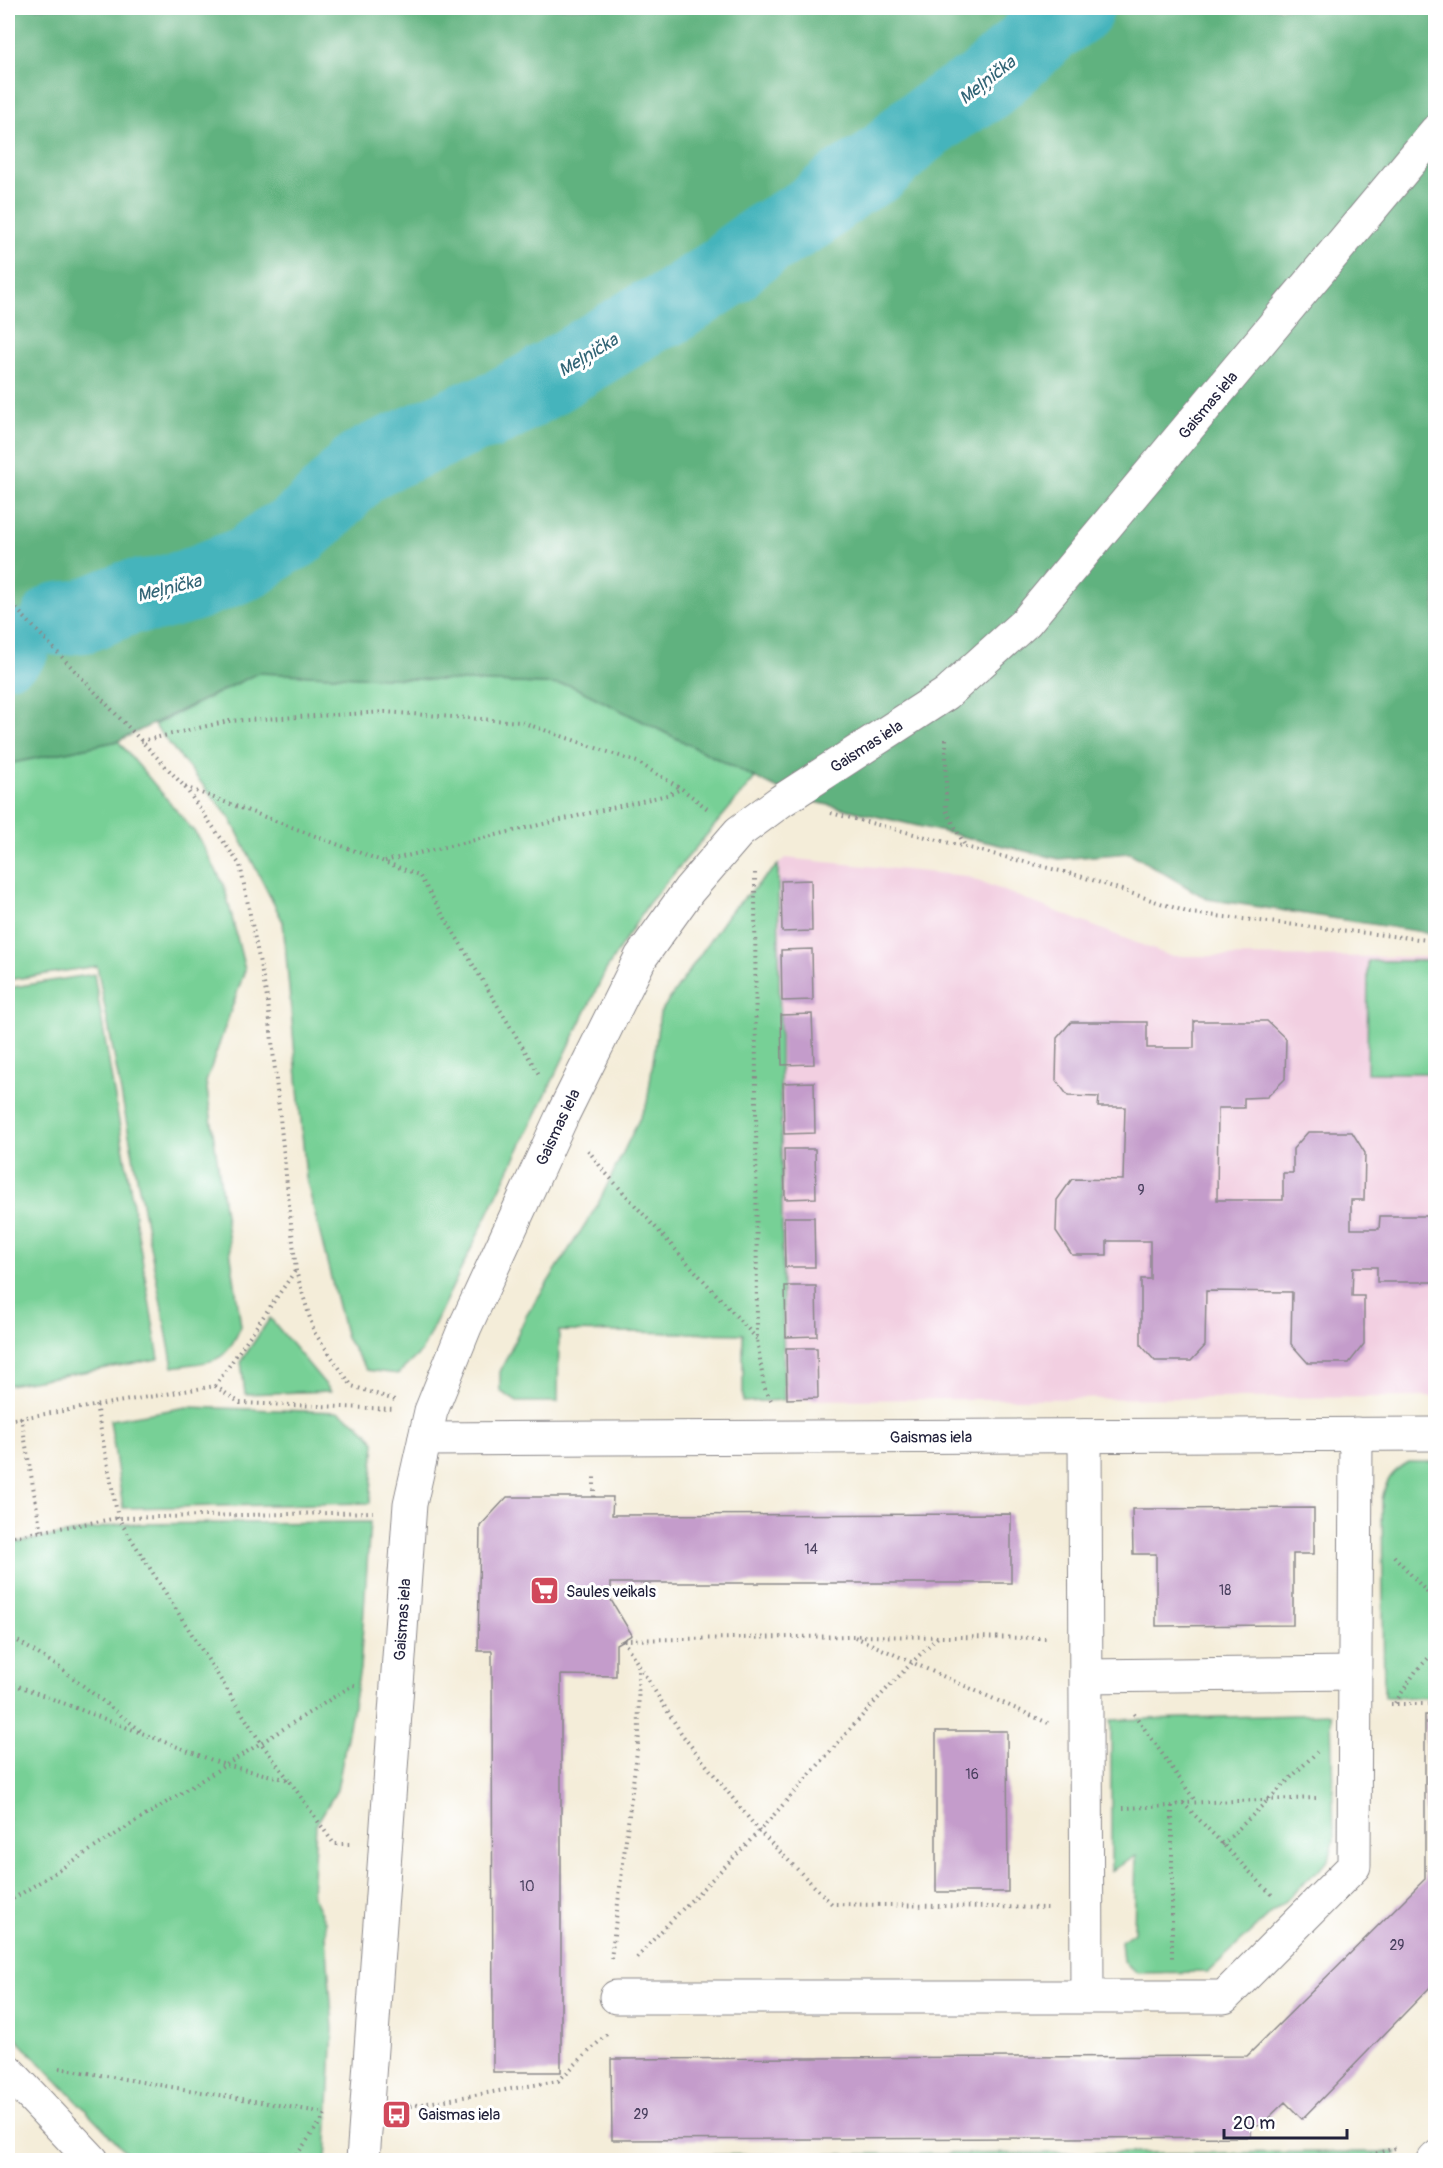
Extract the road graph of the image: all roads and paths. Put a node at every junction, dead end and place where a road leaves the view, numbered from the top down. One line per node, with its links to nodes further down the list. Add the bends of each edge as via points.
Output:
1 (1436, 131): 3 (street, Gaismas iela, via 1026,622)
2 (8, 600): 4 (path)
3 (946, 694): 6 (street, Gaismas iela); 7 (path, via 946,810)
4 (140, 741): 5 (path); 8 (path, via 229,721 385,712 521,722 637,762 682,789)
5 (184, 786): 8 (path); 12 (path, via 240,865 268,1003)
6 (768, 810): 7 (path); 13 (path); 18 (street, Gaismas iela, via 739,832 689,890 640,957 465,1327)
7 (964, 845): 9 (path, via 1080,876 1190,913)
8 (384, 861): 10 (path, via 419,875)
9 (1436, 941)
10 (542, 1080)
11 (603, 1170): 13 (path)
12 (296, 1271): 14 (path); 18 (path, via 314,1332 352,1386)
13 (757, 1339): 22 (path, via 764,1387)
14 (215, 1386): 15 (path); 18 (path, via 240,1403 335,1404)
15 (96, 1405): 16 (path); 24 (path)
16 (21, 1417): 17 (path); 25 (path)
17 (8, 1420)
18 (428, 1425): 22 (street, Gaismas iela); 23 (street, Gaismas iela)
19 (1356, 1434): 20 (street, Gaismas iela); 21 (street, Gaismas iela); 34 (street)
20 (1436, 1434)
21 (1085, 1437): 22 (street, Gaismas iela); 30 (street)
22 (801, 1438)
23 (410, 1511): 24 (path); 53 (street, Gaismas iela)
24 (118, 1518): 25 (path); 42 (path)
25 (40, 1532): 26 (path)
26 (8, 1538)
27 (8, 1635): 40 (path, via 59,1667)
28 (852, 1636): 29 (path); 32 (path); 33 (path, via 623,1640)
29 (939, 1636): 30 (path); 32 (path)
30 (1086, 1638): 35 (street)
31 (1436, 1650): 38 (path)
32 (912, 1662): 41 (path); 51 (path)
33 (638, 1664): 51 (path, via 683,1736); 57 (path, via 639,1735 611,1938 610,1971)
34 (1355, 1672): 35 (street); 39 (street)
35 (1097, 1676): 41 (street); 47 (path)
36 (8, 1682): 40 (path)
37 (364, 1686): 42 (path, via 353,1686)
38 (1394, 1704)
39 (1354, 1716): 45 (street); 46 (path)
40 (145, 1735): 43 (path)
41 (1086, 1741): 50 (street)
42 (261, 1743): 43 (path); 44 (path)
43 (225, 1765): 44 (path); 54 (path)
44 (289, 1780): 53 (path, via 334,1844)
45 (1354, 1797): 46 (path); 56 (street, via 1354,1866)
46 (1269, 1799): 47 (path); 52 (path)
47 (1196, 1802): 48 (path)
48 (1183, 1803): 49 (path); 52 (path)
49 (1172, 1806): 50 (path); 58 (path)
50 (1087, 1810): 55 (street)
51 (759, 1831): 55 (path, via 832,1904); 57 (path, via 680,1909)
52 (1222, 1845): 56 (path)
53 (385, 1846): 64 (street, Gaismas iela)
54 (8, 1902)
55 (1087, 1908): 59 (street)
56 (1299, 1923): 58 (street, via 1224,1996)
57 (616, 1990): 59 (street); 62 (path, via 617,2025 558,2081)
58 (1172, 1995): 59 (street)
59 (1087, 1996)
60 (54, 2067): 63 (path)
61 (8, 2071): 66 (street)
62 (401, 2108)
63 (325, 2113): 64 (path); 67 (path)
64 (366, 2115): 68 (street, Gaismas iela)
65 (1405, 2146): 69 (path)
66 (92, 2160)
67 (293, 2160)
68 (363, 2160)
69 (1353, 2160)

